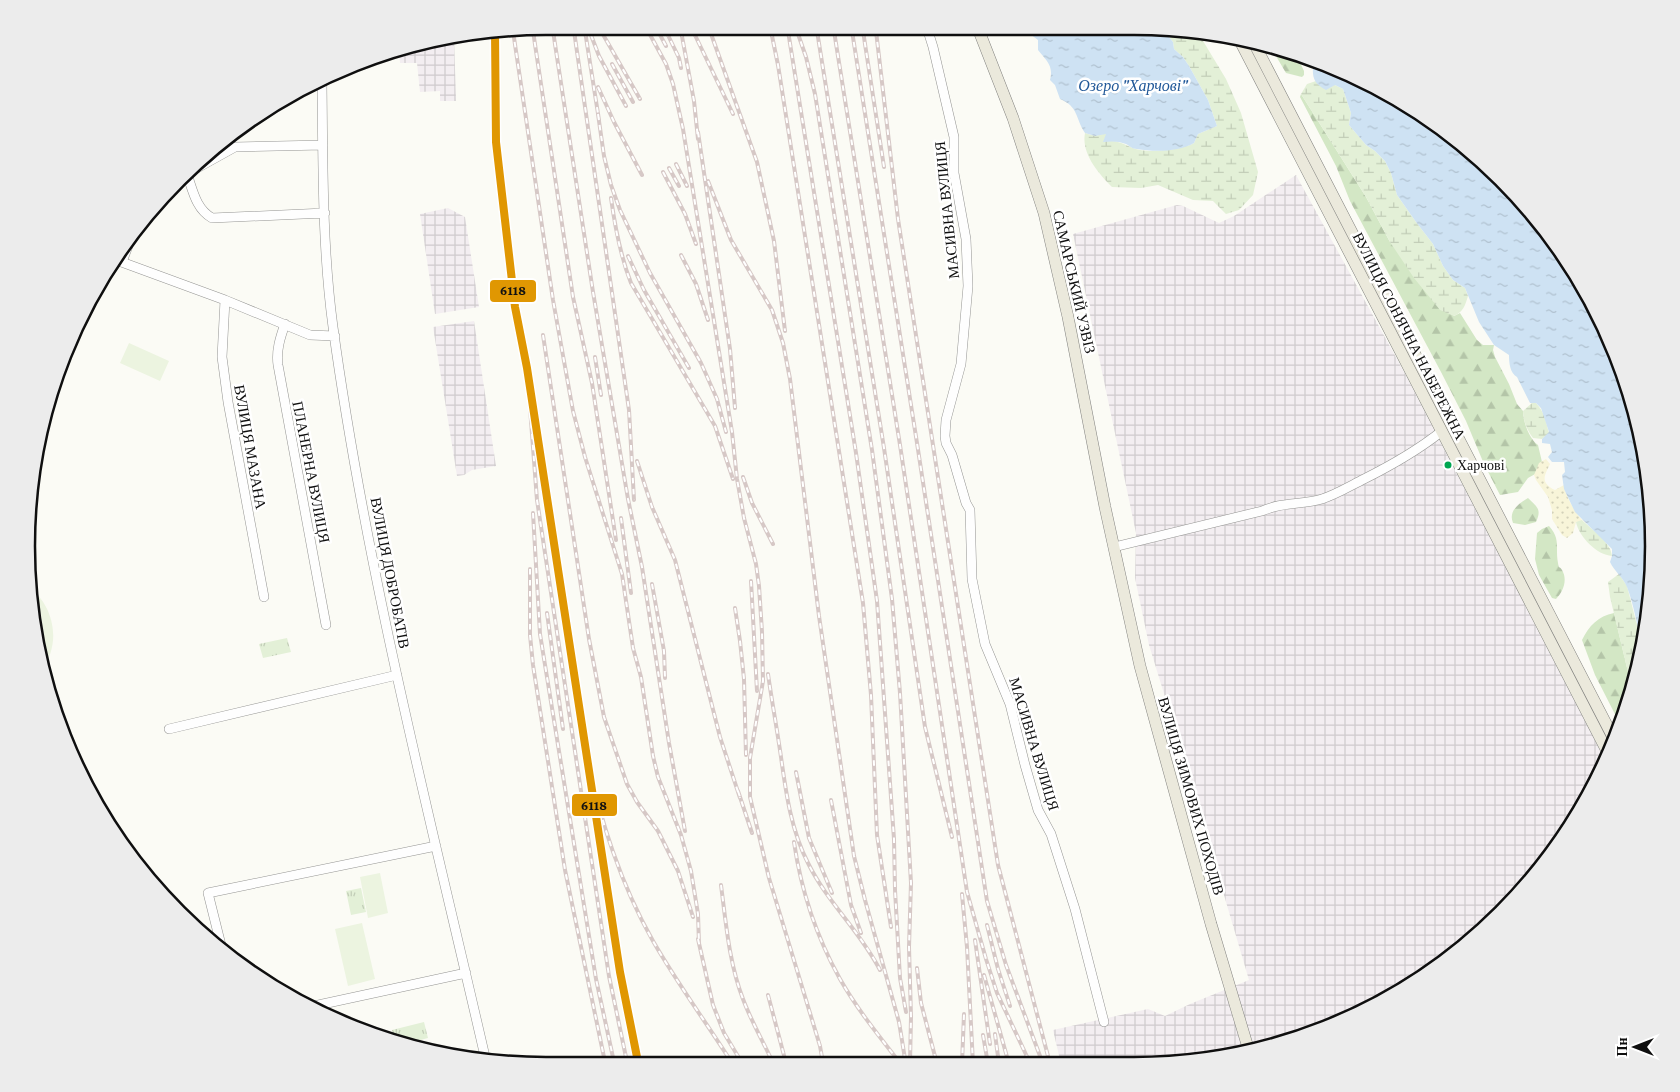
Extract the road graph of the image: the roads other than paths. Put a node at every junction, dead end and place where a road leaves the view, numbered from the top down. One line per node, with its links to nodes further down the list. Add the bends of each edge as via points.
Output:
1 (929, 35): 26 (street, МАСИВНА ВУЛИЦЯ, via 954,138 954,173 966,239 968,286 961,364 946,420 946,442 970,510 972,579 985,644 1010,704 1038,810 1051,834 1075,909)
2 (981, 35): 15 (main road, САМАРСЬКИЙ УЗВІЗ, via 1013,118 1044,213 1067,309)
3 (1243, 47): 14 (main road, ВУЛИЦЯ СОНЯЧНА НАБЕРЕЖНА)
4 (1258, 50): 20 (main road, ВУЛИЦЯ СОНЯЧНА НАБЕРЕЖНА)
5 (322, 87): 6 (street, ВУЛИЦЯ ДОБРОБАТІВ)
6 (323, 145): 7 (street, via 235,147); 9 (street, ВУЛИЦЯ ДОБРОБАТІВ)
7 (212, 160)
8 (188, 182): 9 (street, via 200,208 212,218)
9 (325, 213): 13 (street, ВУЛИЦЯ ДОБРОБАТІВ)
10 (121, 262): 11 (street)
11 (225, 300): 12 (street); 16 (street, ВУЛИЦЯ МАЗАНА, via 222,357)
12 (285, 324): 13 (street, via 310,335); 17 (street, ПЛАНЕРНА ВУЛИЦЯ, via 276,355)
13 (335, 336): 18 (street, ВУЛИЦЯ ДОБРОБАТІВ, via 369,543)
14 (1442, 431): 15 (street, via 1397,462 1331,496 1279,505); 21 (main road, ВУЛИЦЯ СОНЯЧНА НАБЕРЕЖНА)
15 (1114, 547): 27 (main road, ВУЛИЦЯ ЗИМОВИХ ПОХОДІВ, via 1148,701)
16 (264, 597)
17 (326, 625)
18 (397, 676): 19 (street); 22 (street, ВУЛИЦЯ ДОБРОБАТІВ)
19 (169, 729)
20 (1610, 731)
21 (1604, 746)
22 (436, 846): 23 (street, via 208,893); 24 (street, ВУЛИЦЯ ДОБРОБАТІВ)
23 (219, 938)
24 (466, 974): 25 (street); 28 (street, ВУЛИЦЯ ДОБРОБАТІВ)
25 (321, 1004)
26 (1104, 1022)
27 (1247, 1044)
28 (484, 1053)

